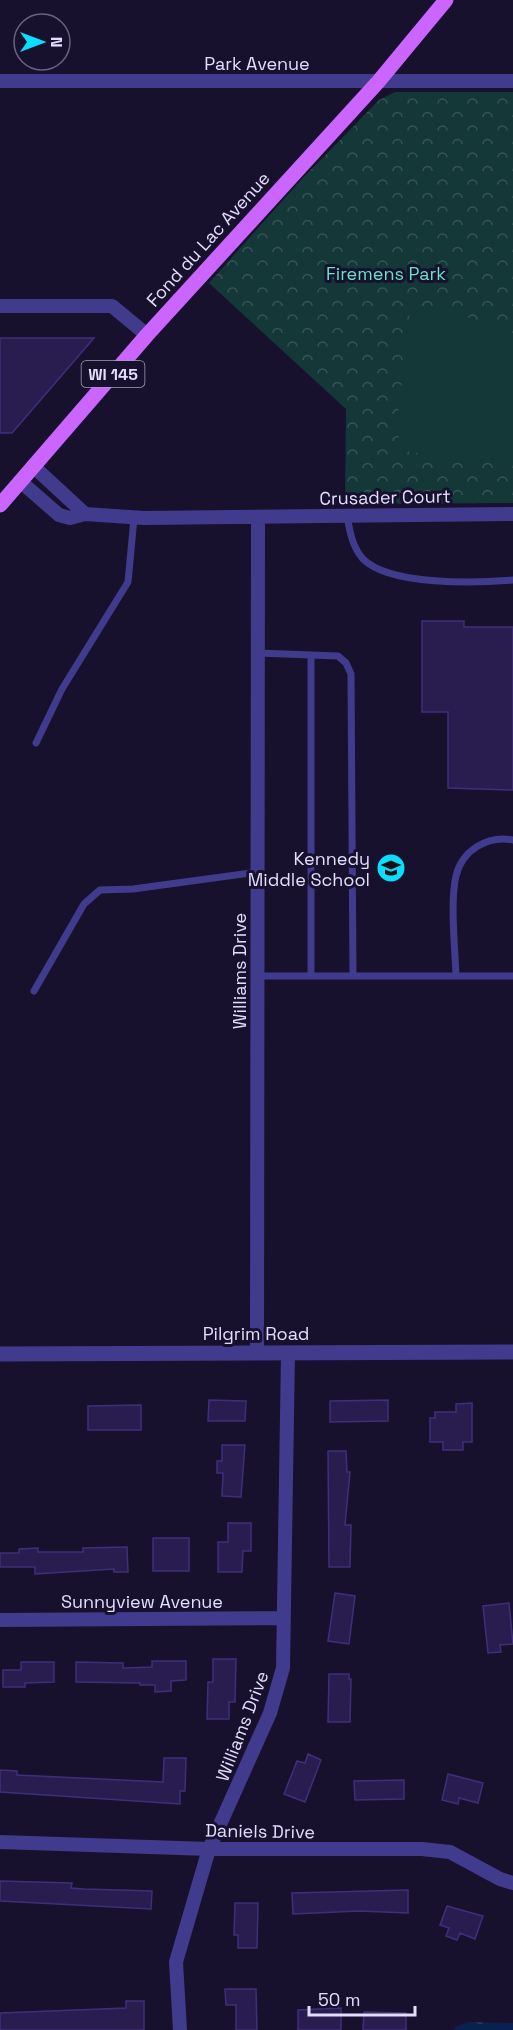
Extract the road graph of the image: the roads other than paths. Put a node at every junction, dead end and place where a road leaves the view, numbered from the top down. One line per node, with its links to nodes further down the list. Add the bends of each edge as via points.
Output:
1 (446, 0): 4 (main road, Fond du Lac Avenue / WI 145)
2 (0, 81): 4 (street, Park Avenue)
3 (513, 81): 4 (street, Park Avenue)
4 (378, 82): 6 (main road, Fond du Lac Avenue / WI 145)
5 (0, 306): 6 (street, via 112,306)
6 (147, 335): 7 (main road, Fond du Lac Avenue / WI 145)
7 (33, 466): 8 (main road, Fond du Lac Avenue / WI 145); 10 (street)
8 (21, 481): 9 (main road, Fond du Lac Avenue / WI 145); 10 (street, Crusader Court, via 59,515 70,518)
9 (0, 505)
10 (85, 514): 14 (street, Crusader Court)
11 (513, 514): 12 (street, Crusader Court)
12 (347, 516): 13 (street, Crusader Court); 15 (lane, via 352,543 364,559 382,572 406,579)
13 (258, 517): 14 (street, Crusader Court); 16 (street, Williams Drive)
14 (134, 518): 18 (lane, via 128,582 62,690)
15 (513, 580)
16 (258, 653): 17 (lane); 20 (street, Williams Drive)
17 (311, 655): 22 (lane); 23 (lane, via 338,656 351,674)
18 (36, 743)
19 (513, 840): 24 (lane, via 492,839 477,845 456,876)
20 (258, 872): 21 (street, Williams Drive); 26 (lane, via 100,890 84,904)
21 (257, 976): 22 (lane); 28 (street, Williams Drive)
22 (311, 976): 23 (lane)
23 (353, 976): 24 (lane)
24 (456, 976): 25 (lane)
25 (513, 976)
26 (34, 991)
27 (513, 1352): 29 (street, Pilgrim Road)
28 (257, 1353): 29 (street, Pilgrim Road); 30 (street, Pilgrim Road)
29 (288, 1353): 31 (street, Williams Drive)
30 (0, 1354)
31 (284, 1618): 32 (street, Sunnyview Avenue); 34 (street, Williams Drive, via 283,1668 270,1713)
32 (0, 1620)
33 (0, 1842): 34 (street, Daniels Drive)
34 (209, 1849): 35 (street, Daniels Drive, via 450,1852); 36 (street, Williams Drive, via 176,1962)
35 (513, 1883)
36 (180, 2030)

